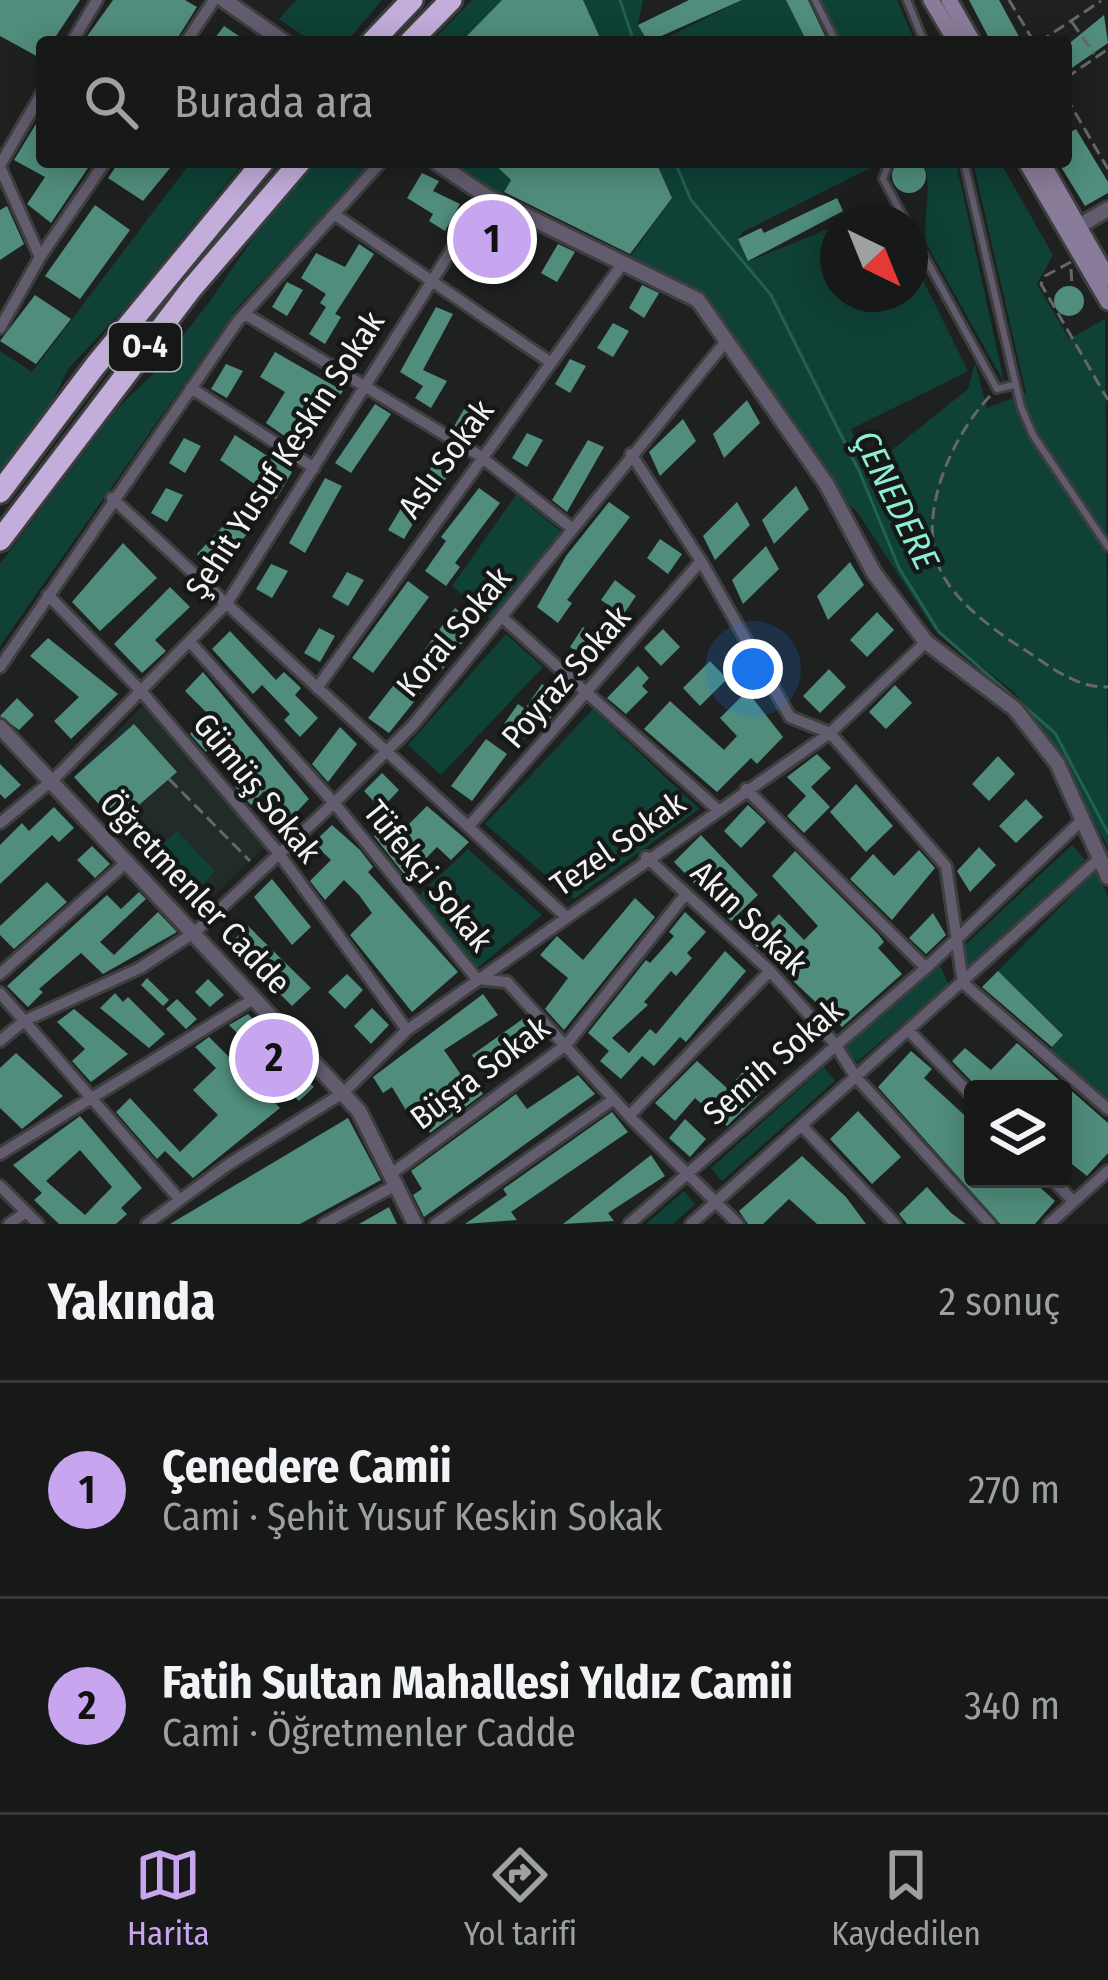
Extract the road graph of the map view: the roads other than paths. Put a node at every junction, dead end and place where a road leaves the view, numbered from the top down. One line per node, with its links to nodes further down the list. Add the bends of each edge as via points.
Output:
1 (97, 0): 10 (street)
2 (214, 0): 11 (street)
3 (224, 0): 12 (street)
4 (412, 0): 13 (highway)
5 (451, 0): 14 (highway)
6 (815, 0): 15 (lane)
7 (907, 0): 16 (lane)
8 (931, 0): 17 (main road)
9 (949, 0): 18 (main road)
10 (76, 36)
11 (190, 36)
12 (275, 36)
13 (378, 36)
14 (416, 36)
15 (833, 36)
16 (922, 36)
17 (952, 36)
18 (970, 36)
19 (36, 103): 20 (street)
20 (0, 166): 35 (street)
21 (101, 168): 35 (street)
22 (258, 168): 51 (highway, O-4)
23 (295, 168): 54 (highway, O-4, via 191,289)
24 (376, 168): 33 (street)
25 (445, 168): 30 (street)
26 (888, 168): 31 (lane, via 883,179)
27 (965, 168): 46 (lane)
28 (1030, 168): 34 (main road)
29 (1045, 168): 34 (main road)
30 (486, 196): 36 (street); 39 (street, Şehit Yusuf Keskin Sokak)
31 (896, 204)
32 (1108, 208): 34 (street)
33 (334, 214): 39 (street); 41 (street)
34 (1073, 230): 38 (main road); 40 (main road)
35 (40, 257): 42 (street)
36 (623, 263): 43 (street, via 698,300); 44 (street, Aslı Sokak)
37 (928, 263): 46 (lane, via 997,389)
38 (1108, 278)
39 (430, 280): 44 (street); 45 (street, Şehit Yusuf Keskin Sokak)
40 (1108, 302)
41 (245, 314): 45 (street); 47 (street)
42 (0, 328)
43 (727, 340): 48 (street, Koral Sokak); 60 (street)
44 (550, 362): 49 (street, Aslı Sokak)
45 (367, 384): 49 (street); 50 (street, Şehit Yusuf Keskin Sokak)
46 (1014, 385): 55 (lane, via 1033,435)
47 (190, 388): 50 (street); 52 (street)
48 (631, 454): 53 (street, Koral Sokak); 56 (street)
49 (480, 456): 53 (street); 63 (street, Aslı Sokak)
50 (314, 468): 58 (street, Şehit Yusuf Keskin Sokak)
51 (0, 492)
52 (112, 497): 57 (street); 58 (street)
53 (573, 529): 59 (street, Koral Sokak)
54 (0, 541)
55 (1108, 548)
56 (701, 561): 65 (street, Poyraz Sokak); 67 (street, via 790,717)
57 (48, 595): 62 (street); 64 (street, Gümüş Sokak)
58 (227, 603): 61 (street, Şehit Yusuf Keskin Sokak); 63 (street)
59 (503, 618): 65 (street); 68 (street, Koral Sokak)
60 (926, 642): 67 (street, Tezel Sokak); 73 (street, via 1015,709 1057,763)
61 (191, 643): 64 (street, Şehit Yusuf Keskin Sokak); 71 (street, Tüfekçi Sokak)
62 (0, 668)
63 (317, 688): 68 (street)
64 (141, 691): 69 (street, Şehit Yusuf Keskin Sokak); 76 (street, Gümüş Sokak)
65 (587, 697): 72 (street); 75 (street, Poyraz Sokak)
66 (0, 727): 69 (street, Öğretmenler Cadde)
67 (830, 733): 70 (street, Tezel Sokak); 84 (street, via 946,866)
68 (385, 752): 71 (street, Koral Sokak); 75 (street)
69 (54, 779): 74 (street, Şehit Yusuf Keskin Sokak); 79 (street, Öğretmenler Cadde)
70 (746, 789): 72 (street, Tezel Sokak); 85 (street)
71 (334, 803): 76 (street, Koral Sokak); 88 (street, Tüfekçi Sokak)
72 (716, 808): 77 (street, Tezel Sokak)
73 (1082, 821): 78 (street); 84 (street, Semih Sokak)
74 (0, 823)
75 (469, 826): 82 (street)
76 (277, 850): 83 (street, Koral Sokak); 93 (street, Gümüş Sokak)
77 (646, 857): 81 (street, Akın Sokak); 82 (street, Tezel Sokak)
78 (1099, 859): 80 (street); 89 (street, Semih Sokak)
79 (128, 860): 83 (street, Öğretmenler Cadde); 87 (street)
80 (1108, 877)
81 (685, 895): 86 (street, Akın Sokak); 97 (street, Büşra Sokak)
82 (564, 915): 88 (street, Tezel Sokak)
83 (195, 932): 91 (street, Öğretmenler Cadde); 92 (street, Koral Sokak, via 140,968)
84 (954, 942): 85 (street, Semih Sokak); 89 (street)
85 (926, 968): 96 (street, Semih Sokak)
86 (770, 971): 96 (street, Akın Sokak); 104 (street)
87 (0, 974)
88 (477, 979): 93 (street, Tezel Sokak); 97 (street, Tüfekçi Sokak, via 507,982)
89 (963, 983): 94 (street, Semih Sokak); 103 (street)
90 (0, 993): 92 (street)
91 (255, 998): 100 (street, Öğretmenler Cadde); 101 (street)
92 (24, 1021): 95 (street, Koral Sokak); 101 (street)
93 (407, 1030): 100 (street, Tezel Sokak)
94 (908, 1030): 98 (street, Semih Sokak); 99 (street)
95 (0, 1041)
96 (835, 1044): 98 (street, Akın Sokak); 108 (street, Semih Sokak)
97 (566, 1045): 102 (street, Tüfekçi Sokak); 109 (street, Büşra Sokak)
98 (855, 1076): 105 (street, Semih Sokak); 126 (street, Akın Sokak)
99 (964, 1088)
100 (343, 1093): 109 (street, Öğretmenler Cadde); 112 (street, Tezel Sokak)
101 (92, 1098): 106 (street); 112 (street)
102 (614, 1099): 104 (street, Tüfekçi Sokak); 121 (street)
103 (1108, 1109)
104 (628, 1116): 108 (street, Tüfekçi Sokak)
105 (801, 1125): 114 (street, Semih Sokak); 125 (street)
106 (0, 1154)
107 (1108, 1171): 113 (street)
108 (687, 1172): 114 (street, Tüfekçi Sokak); 122 (street, Semih Sokak)
109 (393, 1180): 119 (street, Büşra Sokak); 120 (street, Öğretmenler Cadde)
110 (0, 1186): 115 (street)
111 (1061, 1188): 113 (street)
112 (180, 1200): 118 (street, Tezel Sokak)
113 (1073, 1201): 127 (street)
114 (716, 1202): 123 (street, Semih Sokak); 124 (street, Tüfekçi Sokak)
115 (26, 1212): 116 (street); 117 (street)
116 (9, 1224)
117 (38, 1224)
118 (147, 1224)
119 (324, 1224)
120 (416, 1224)
121 (436, 1224)
122 (629, 1224)
123 (691, 1224)
124 (738, 1224)
125 (895, 1224)
126 (989, 1224)
127 (1049, 1224)

